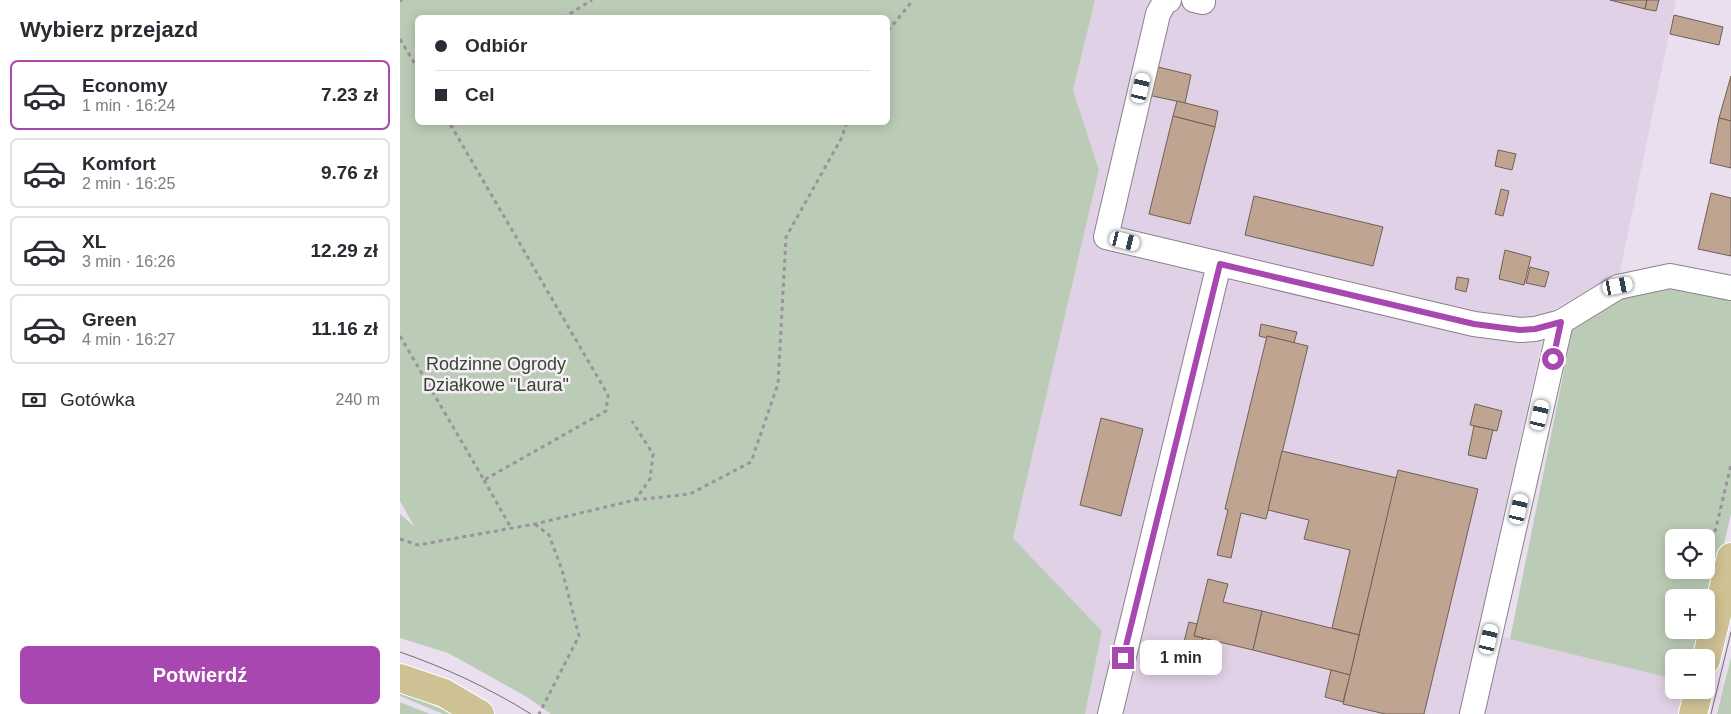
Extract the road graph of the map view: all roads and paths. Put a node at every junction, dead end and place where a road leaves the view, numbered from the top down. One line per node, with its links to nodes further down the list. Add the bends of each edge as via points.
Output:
1 (592, 0): 4 (path)
2 (913, 0): 5 (path)
3 (1169, 0): 10 (lane, via 1164,1 1158,14 1106,237)
4 (568, 15)
5 (890, 29)
6 (400, 39): 7 (path)
7 (415, 64)
8 (451, 125): 16 (path, via 608,394 606,411)
9 (847, 125): 17 (path, via 786,236 778,384 751,462 690,494)
10 (1220, 264): 12 (lane, via 1474,324 1520,330); 27 (lane)
11 (1731, 288): 12 (lane, via 1670,276 1618,286)
12 (1561, 322): 28 (lane)
13 (400, 336): 16 (path)
14 (632, 421): 17 (path, via 653,454 650,479)
15 (1731, 465): 21 (path)
16 (484, 480): 19 (path)
17 (635, 500): 18 (path)
18 (534, 524): 19 (path); 26 (path, via 549,535 579,636)
19 (511, 528): 20 (path, via 418,545)
20 (400, 539)
21 (1722, 550): 22 (main road)
22 (1708, 649)
23 (400, 678): 25 (main road, via 444,693)
24 (1697, 699): 29 (main road)
25 (480, 714)
26 (539, 714)
27 (1110, 714)
28 (1472, 714)
29 (1693, 714)

